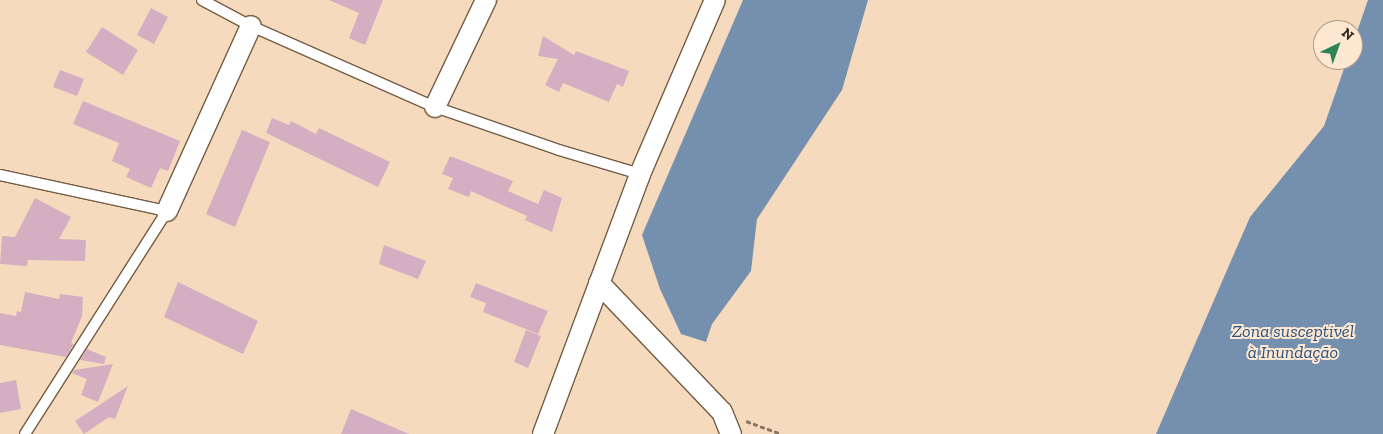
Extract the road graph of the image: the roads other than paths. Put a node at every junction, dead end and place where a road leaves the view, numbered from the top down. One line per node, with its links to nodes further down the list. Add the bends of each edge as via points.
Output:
1 (202, 0): 4 (lane)
2 (486, 0): 5 (street)
3 (716, 0): 6 (street)
4 (251, 26): 5 (lane); 8 (street)
5 (434, 106): 6 (lane, via 559,150)
6 (640, 174): 9 (street)
7 (0, 175): 8 (lane)
8 (167, 211): 10 (lane)
9 (598, 282): 11 (street); 12 (street, via 722,412)
10 (25, 434)
11 (543, 434)
12 (731, 434)

